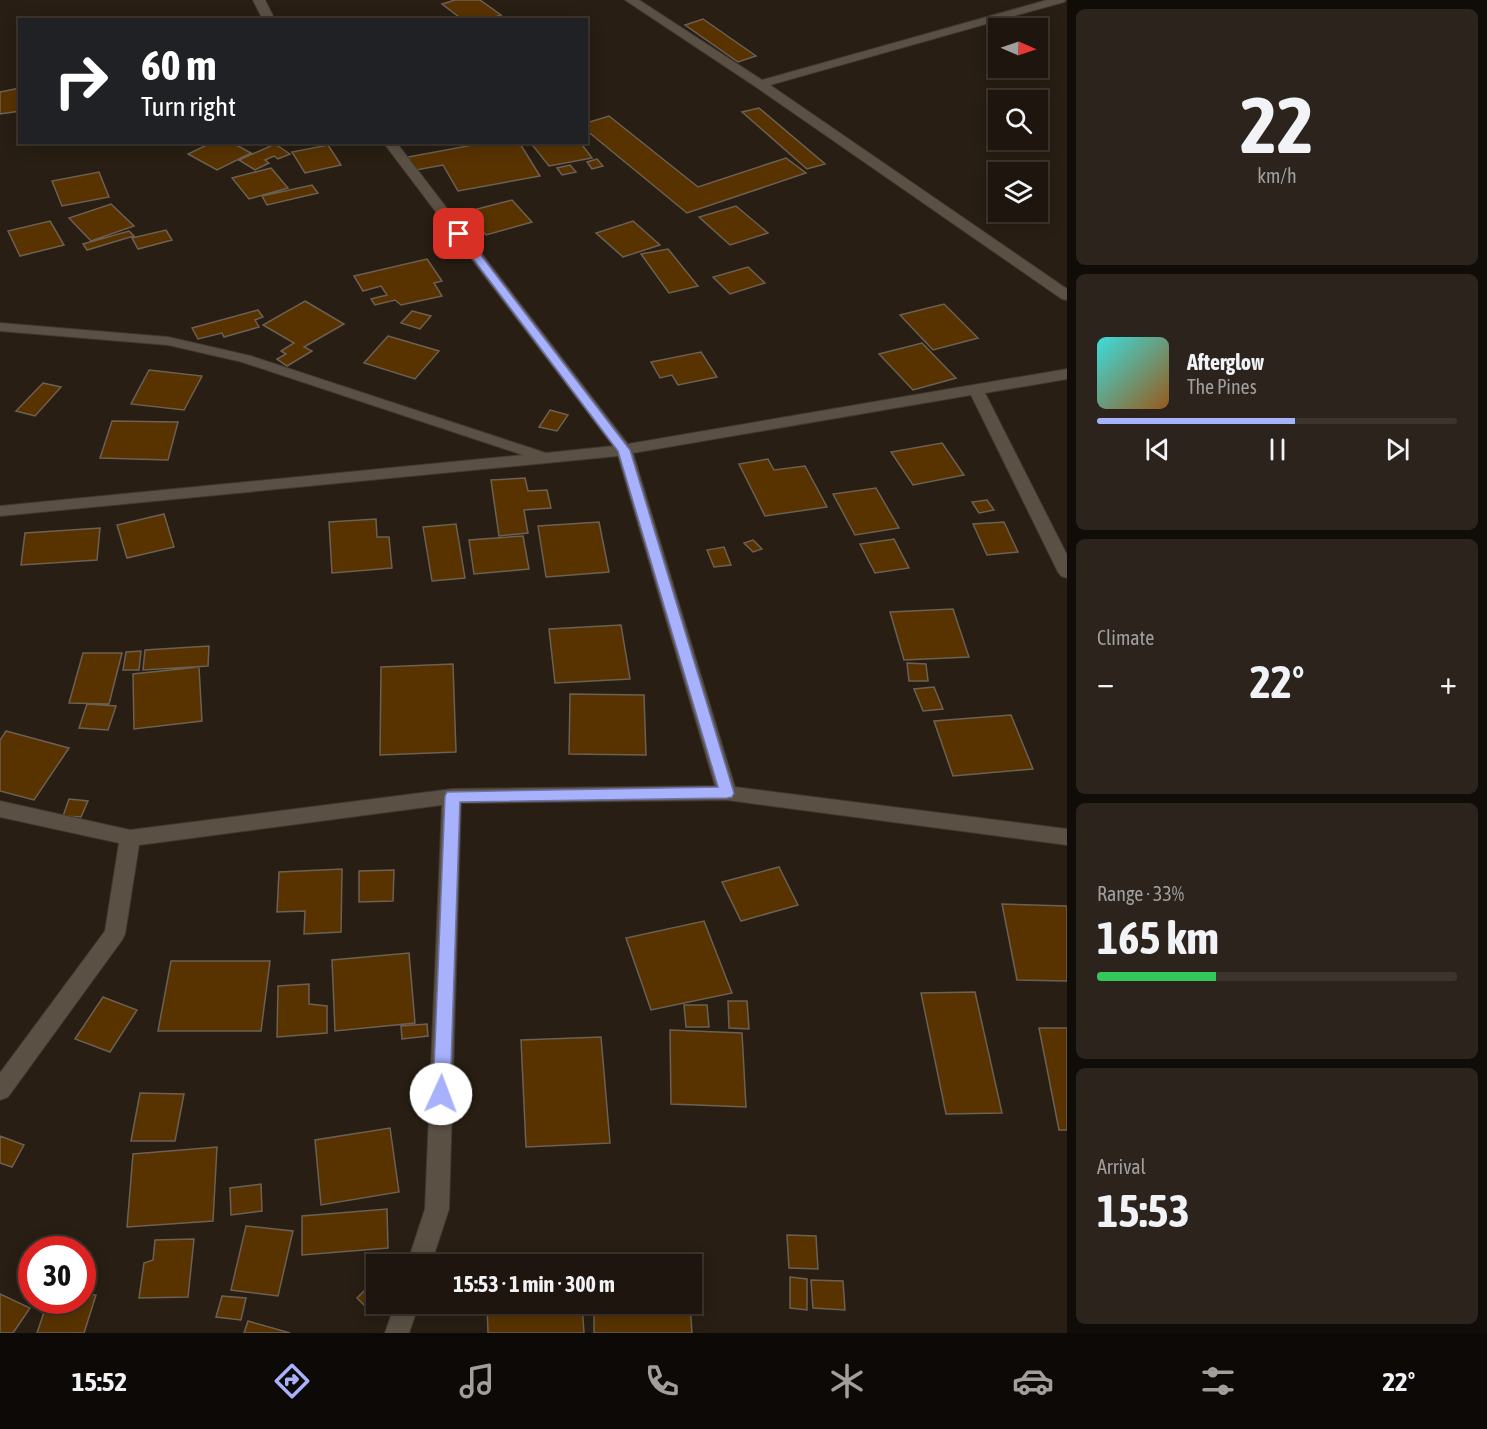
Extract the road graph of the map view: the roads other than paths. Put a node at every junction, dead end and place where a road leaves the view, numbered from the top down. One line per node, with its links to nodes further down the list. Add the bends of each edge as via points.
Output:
1 (259, 0): 4 (street)
2 (631, 0): 5 (street)
3 (1060, 0): 5 (street)
4 (268, 18)
5 (760, 84): 7 (street)
6 (391, 144): 11 (street)
7 (1067, 296)
8 (0, 327): 12 (street, via 168,341 246,359)
9 (1067, 374): 10 (street)
10 (976, 390): 11 (street); 14 (street)
11 (624, 450): 12 (street); 15 (street)
12 (547, 458): 13 (street)
13 (0, 511)
14 (1067, 572)
15 (727, 793): 16 (street); 18 (street)
16 (452, 796): 19 (street); 21 (street, via 437,1209)
17 (0, 809): 19 (street)
18 (1067, 837)
19 (130, 838): 20 (street, via 115,934)
20 (0, 1090)
21 (422, 1254)
22 (404, 1314): 23 (street)
23 (397, 1333)

